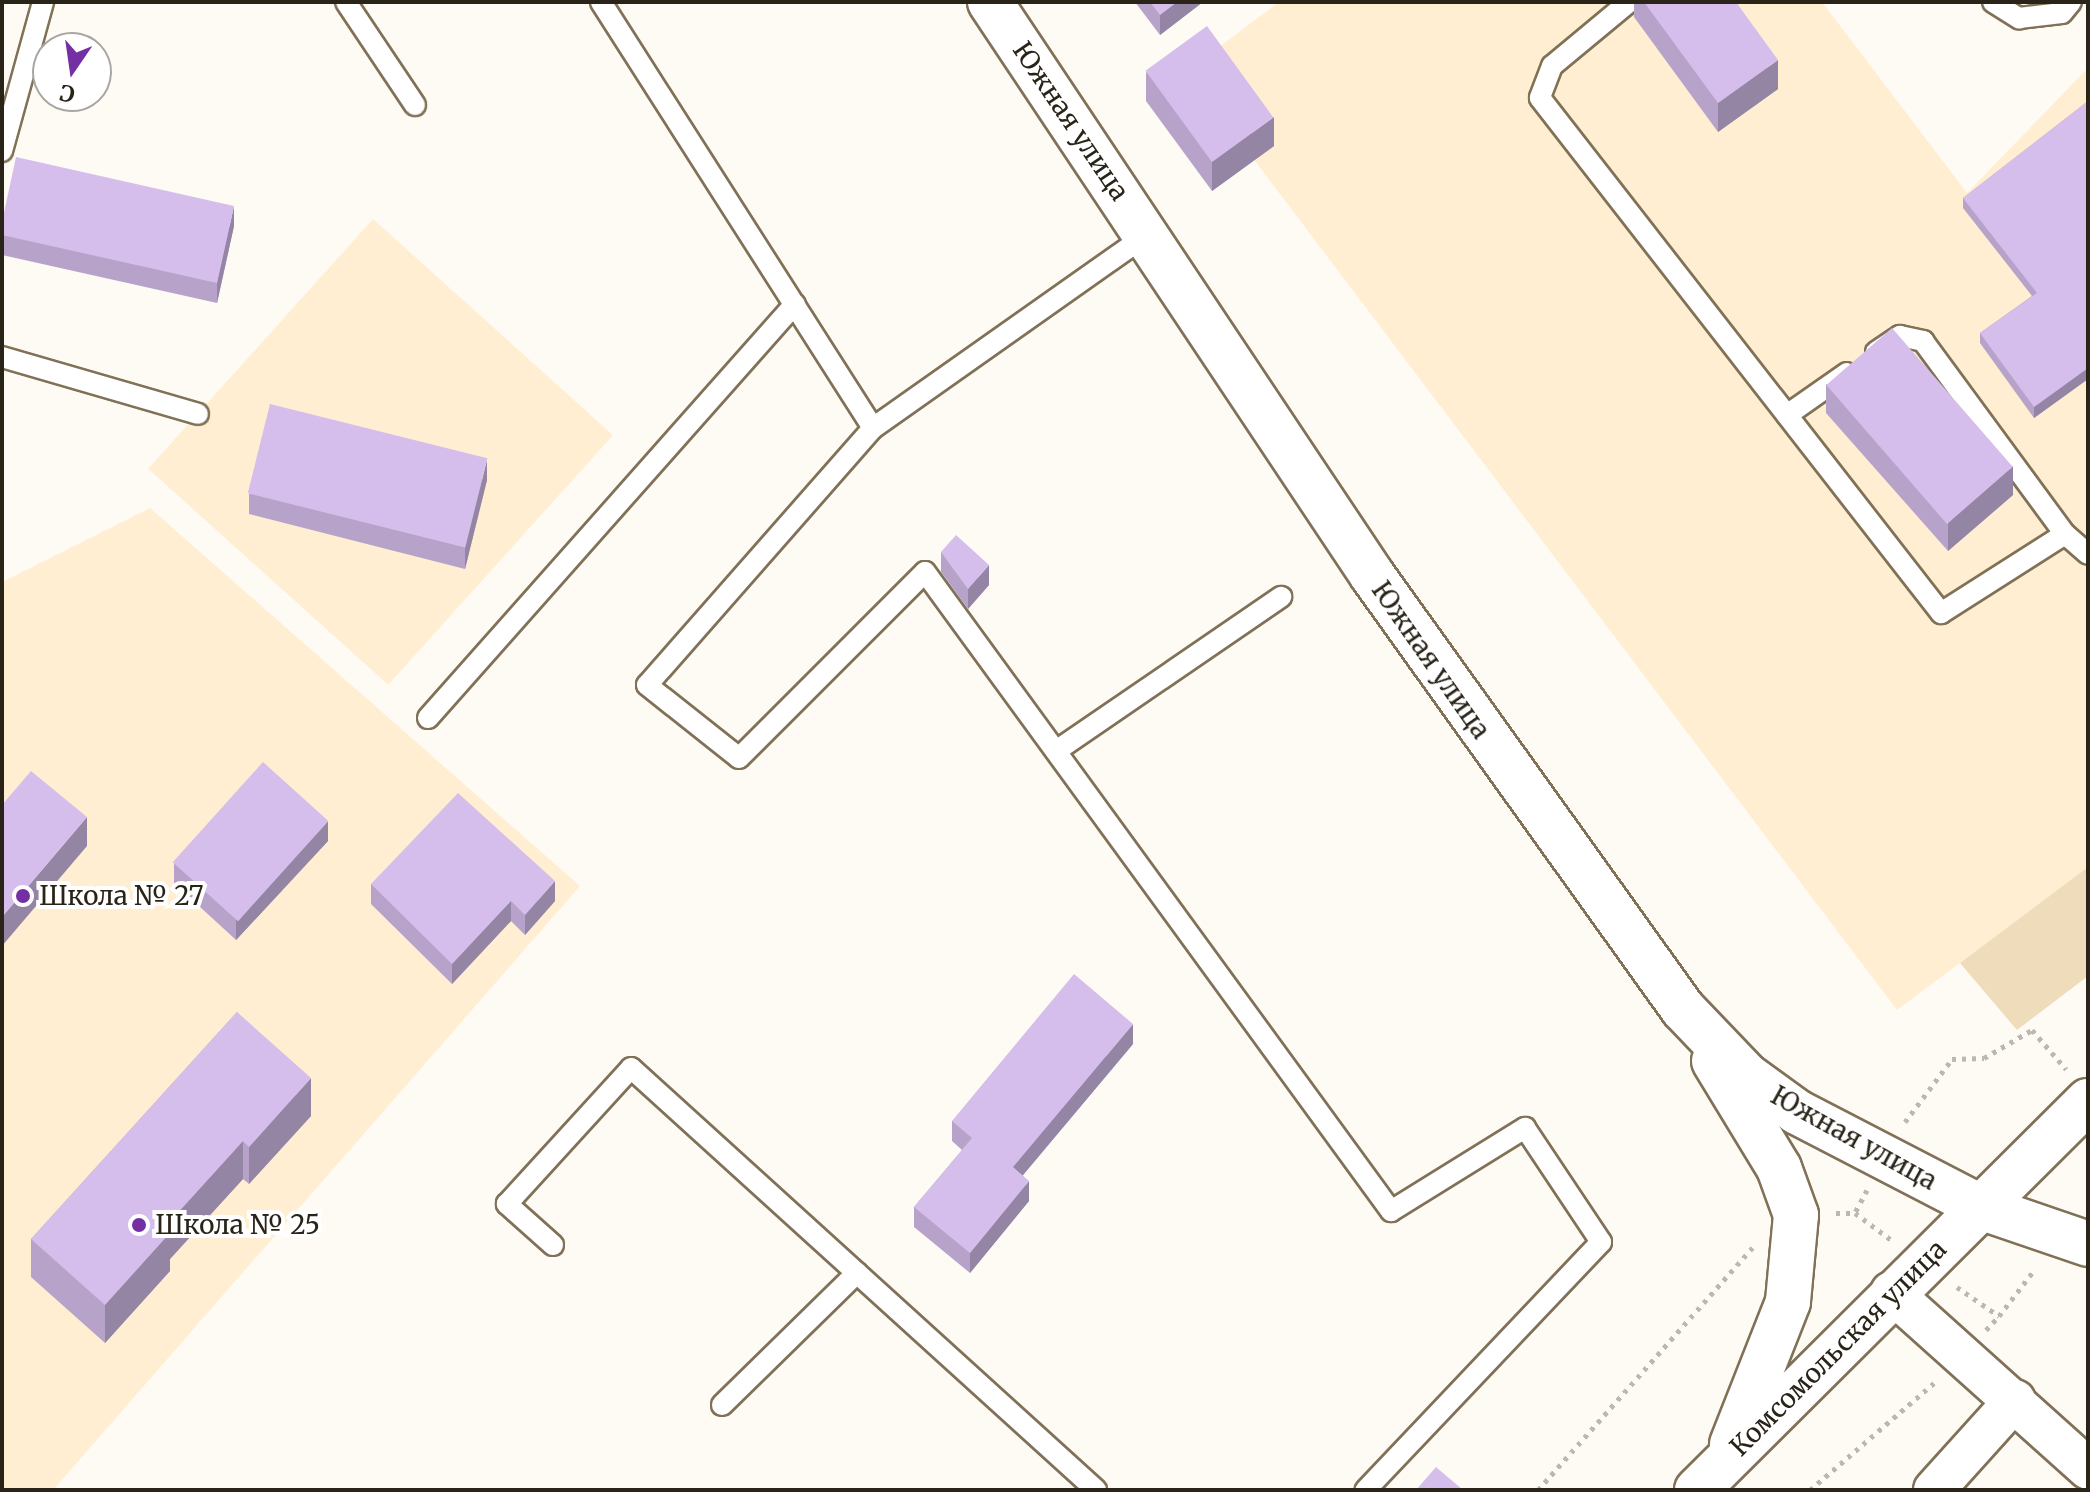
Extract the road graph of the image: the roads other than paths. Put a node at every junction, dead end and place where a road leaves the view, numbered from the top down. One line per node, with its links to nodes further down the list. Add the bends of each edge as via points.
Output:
1 (43, 2): 9 (lane)
2 (346, 2): 8 (lane)
3 (601, 2): 11 (lane)
4 (990, 2): 10 (main road, Южная улица)
5 (1629, 2): 14 (lane, via 1552,66 1540,98)
6 (1993, 2): 7 (lane, via 2019,18 2062,13)
7 (2071, 2)
8 (415, 105)
9 (2, 151)
10 (1148, 234): 15 (lane); 21 (main road, Южная улица, via 1372,575)
11 (795, 304): 15 (lane); 19 (lane)
12 (2, 357): 13 (lane)
13 (198, 414)
14 (1787, 415): 16 (lane, via 1941,613); 16 (lane, via 1900,336 1923,341)
15 (873, 428): 20 (lane, via 647,685 739,758 925,572)
16 (2065, 534): 17 (lane)
17 (2088, 554)
18 (1281, 597): 20 (lane)
19 (428, 718)
20 (1056, 751): 33 (lane, via 1391,1211 1525,1128 1601,1242)
21 (1683, 1009): 23 (main road, Южная улица, via 1746,1075 1797,1112); 31 (main road, via 1779,1168 1796,1215 1788,1302)
22 (2088, 1101): 23 (main road, Комсомольская улица)
23 (1980, 1207): 24 (main road, Южная улица); 27 (main road, Комсомольская улица)
24 (2088, 1244)
25 (553, 1245): 26 (lane, via 507,1204 631,1068)
26 (857, 1273): 29 (lane); 32 (lane)
27 (1891, 1292): 28 (street); 31 (main road, Комсомольская улица)
28 (2015, 1400): 30 (street); 34 (street)
29 (722, 1405)
30 (2088, 1469)
31 (1711, 1476)
32 (1096, 1490)
33 (1366, 1490)
34 (1934, 1490)

